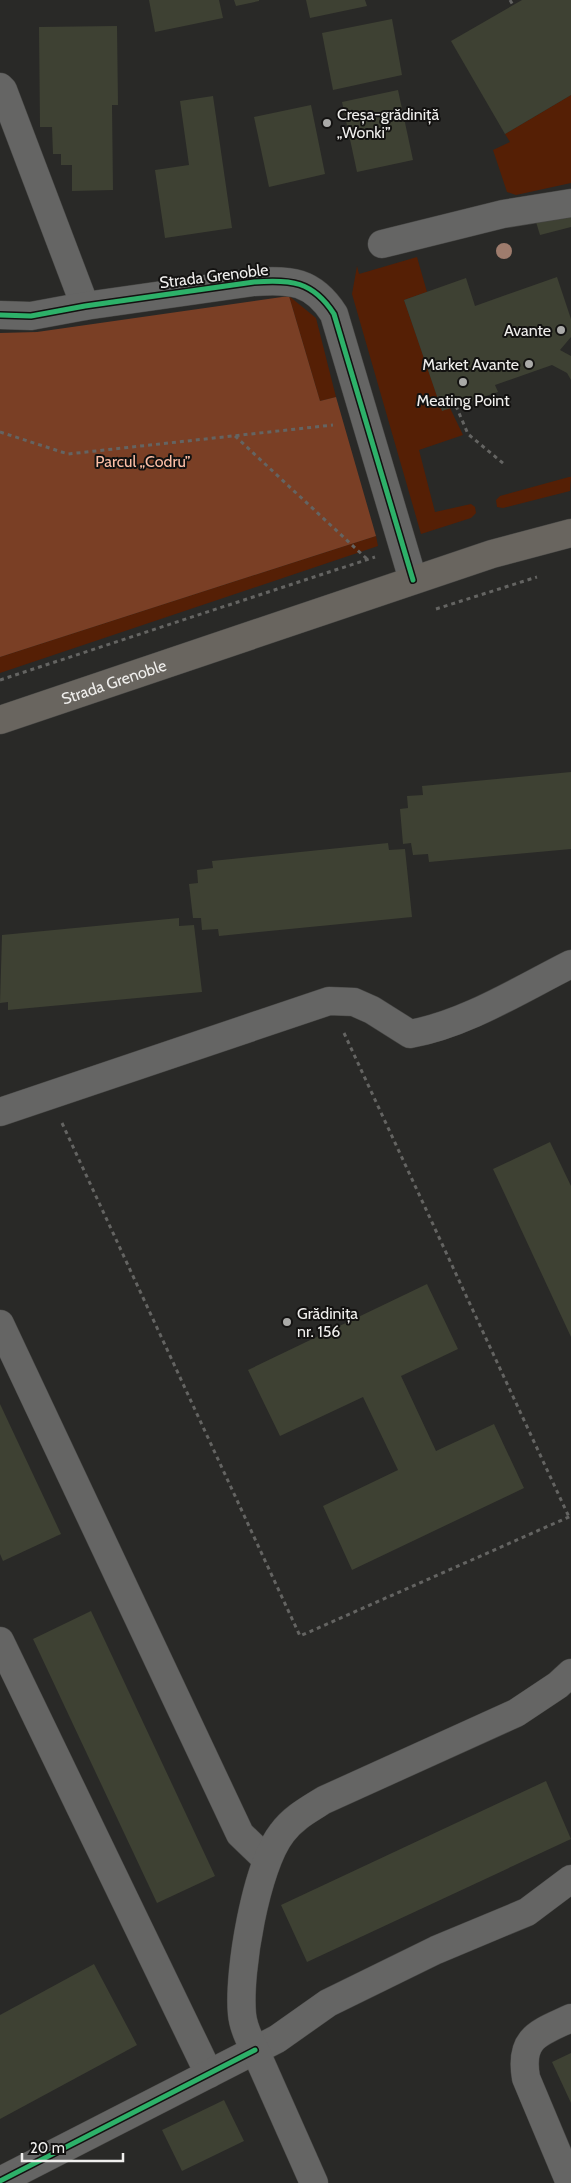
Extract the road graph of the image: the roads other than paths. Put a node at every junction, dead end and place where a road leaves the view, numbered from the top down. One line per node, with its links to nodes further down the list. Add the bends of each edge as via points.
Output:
1 (0, 87): 4 (street)
2 (571, 203): 3 (street, via 503,214)
3 (382, 244)
4 (85, 306): 5 (street, Strada Grenoble, via 31,316); 7 (street, Strada Grenoble, via 279,280 296,282 325,300 334,314)
5 (0, 315)
6 (571, 533): 7 (main road, Strada Grenoble)
7 (413, 580): 8 (main road, Strada Grenoble)
8 (0, 720)
9 (571, 964): 10 (street, via 432,1030 410,1034 354,1002 329,1001)
10 (0, 1112)
11 (0, 1324): 14 (street, via 240,1834)
12 (0, 1641): 18 (street)
13 (571, 1673): 14 (street, via 516,1713 324,1800 295,1817 280,1834)
14 (266, 1860): 17 (street, via 253,1906 242,1987 242,2016)
15 (571, 1879): 17 (street, via 527,1912 436,1950 328,2002)
16 (571, 2018): 21 (street, via 534,2037 527,2046 524,2064 526,2078)
17 (256, 2050): 18 (street); 20 (street)
18 (209, 2074): 19 (street)
19 (0, 2181)
20 (314, 2183)
21 (570, 2183)

